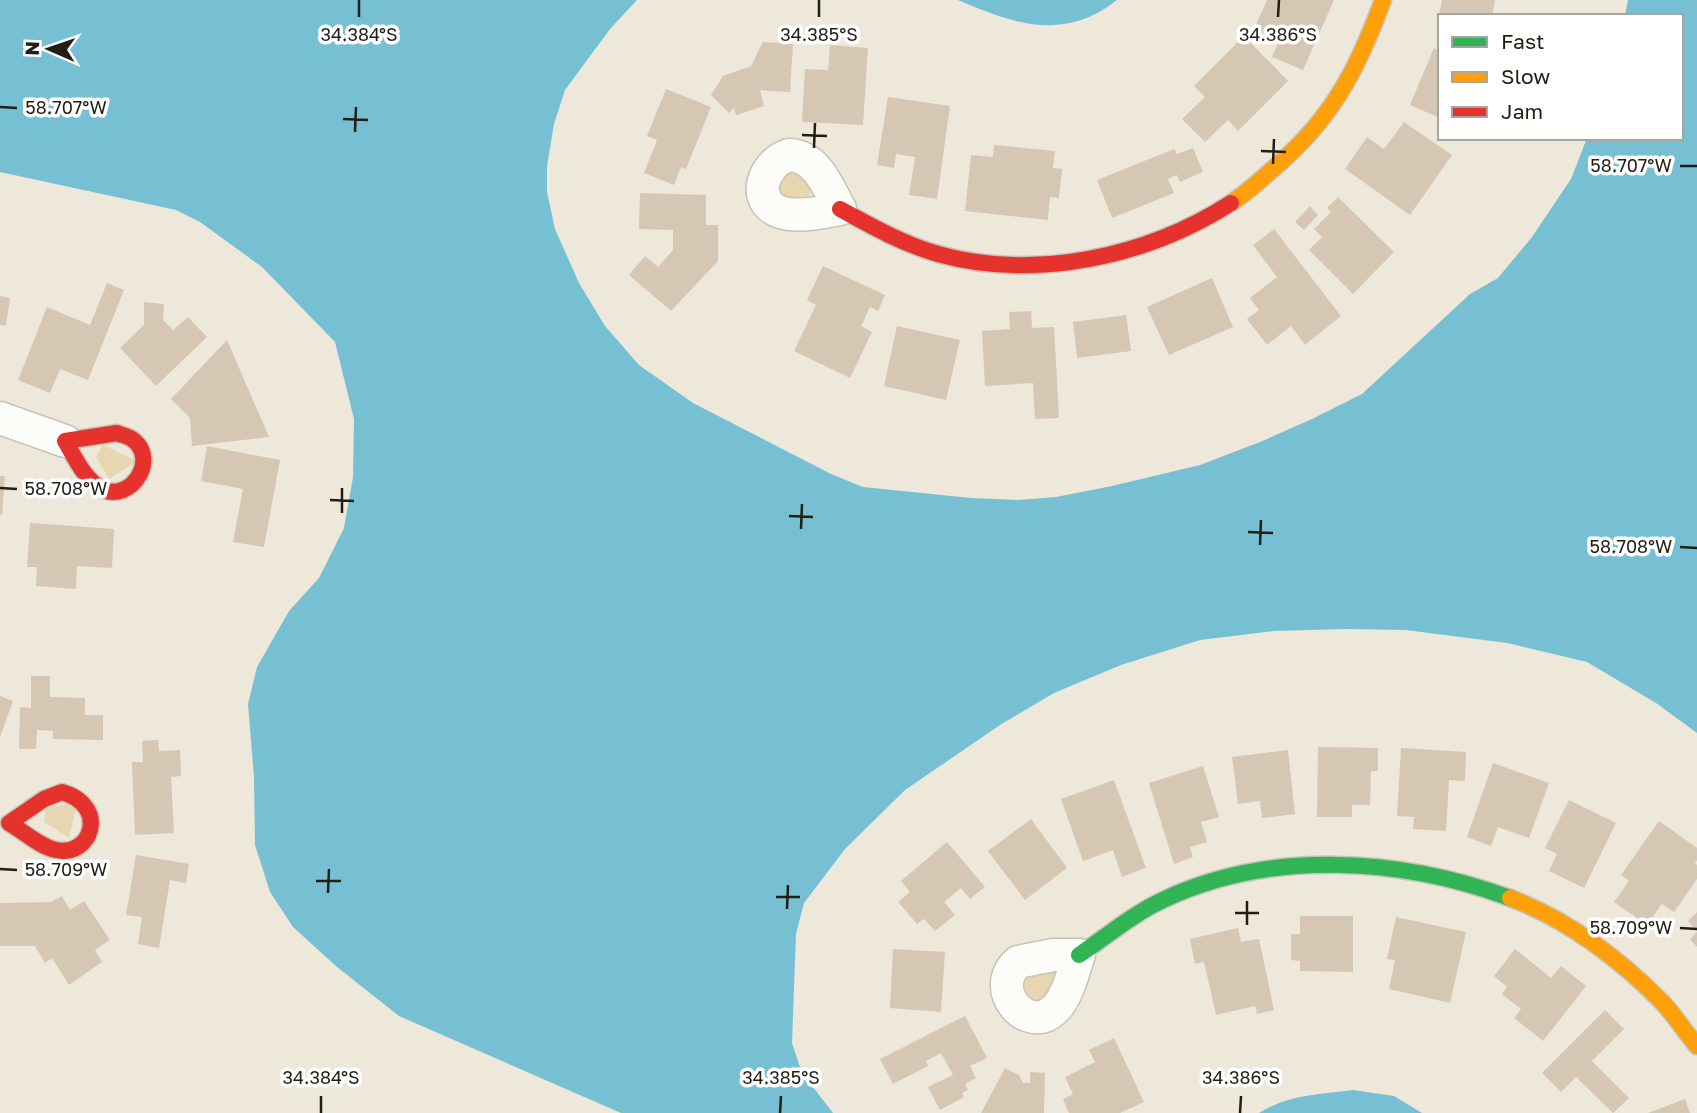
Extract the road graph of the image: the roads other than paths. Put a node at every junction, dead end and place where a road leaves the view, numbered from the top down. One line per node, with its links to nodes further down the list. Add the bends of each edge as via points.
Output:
1 (1383, 0): 2 (street, via 1353,73 1324,120 1288,157 1244,195 1192,225 1134,249 1068,263 1009,264 951,257 902,240)
2 (840, 209)
3 (0, 418): 4 (street)
4 (65, 441): 4 (street, via 102,490 119,492 142,474 143,456 133,438 107,434)
5 (4, 822): 5 (street, via 62,853 86,840 92,822 86,805 62,792)
6 (1079, 955): 7 (street, via 1162,900 1220,879 1320,865 1423,871 1465,880 1535,908 1608,953 1667,1007)
7 (1697, 1046)

